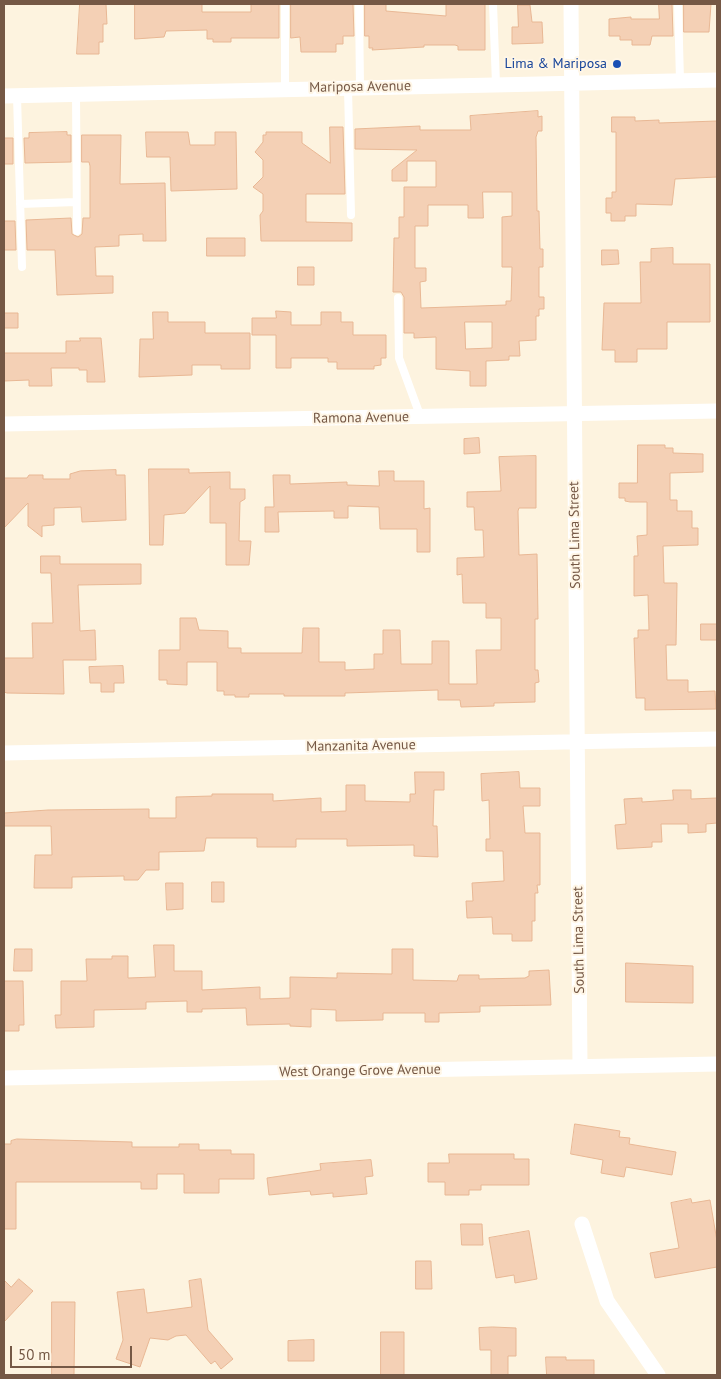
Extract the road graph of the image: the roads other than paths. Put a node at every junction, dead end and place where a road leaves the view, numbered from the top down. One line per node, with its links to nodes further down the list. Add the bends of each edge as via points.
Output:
1 (285, 4): 11 (lane)
2 (359, 4): 10 (lane)
3 (494, 4): 8 (lane)
4 (571, 4): 9 (street, South Lima Street)
5 (678, 4): 7 (lane)
6 (717, 80): 7 (street, Mariposa Avenue)
7 (680, 81): 9 (street, Mariposa Avenue)
8 (496, 84): 9 (street, Mariposa Avenue); 10 (street, Mariposa Avenue)
9 (571, 84): 21 (street, South Lima Street)
10 (354, 87): 11 (street, Mariposa Avenue); 16 (lane)
11 (285, 89): 12 (street, Mariposa Avenue)
12 (76, 94): 13 (street, Mariposa Avenue); 14 (lane)
13 (10, 96): 15 (lane)
14 (76, 202): 15 (lane); 17 (lane)
15 (20, 204): 18 (lane)
16 (351, 215)
17 (77, 231)
18 (22, 267)
19 (398, 298): 22 (lane, via 399,358)
20 (717, 411): 21 (street, Ramona Avenue)
21 (574, 413): 22 (street, Ramona Avenue); 25 (street, South Lima Street)
22 (421, 418): 23 (street, Ramona Avenue)
23 (4, 424)
24 (717, 739): 25 (street, Manzanita Avenue)
25 (577, 741): 26 (street, Manzanita Avenue); 28 (street, South Lima Street)
26 (4, 753)
27 (717, 1064): 28 (street, West Orange Grove Avenue)
28 (580, 1066): 29 (street, West Orange Grove Avenue)
29 (4, 1078)
30 (582, 1224): 31 (street, via 607,1301)
31 (658, 1375)

